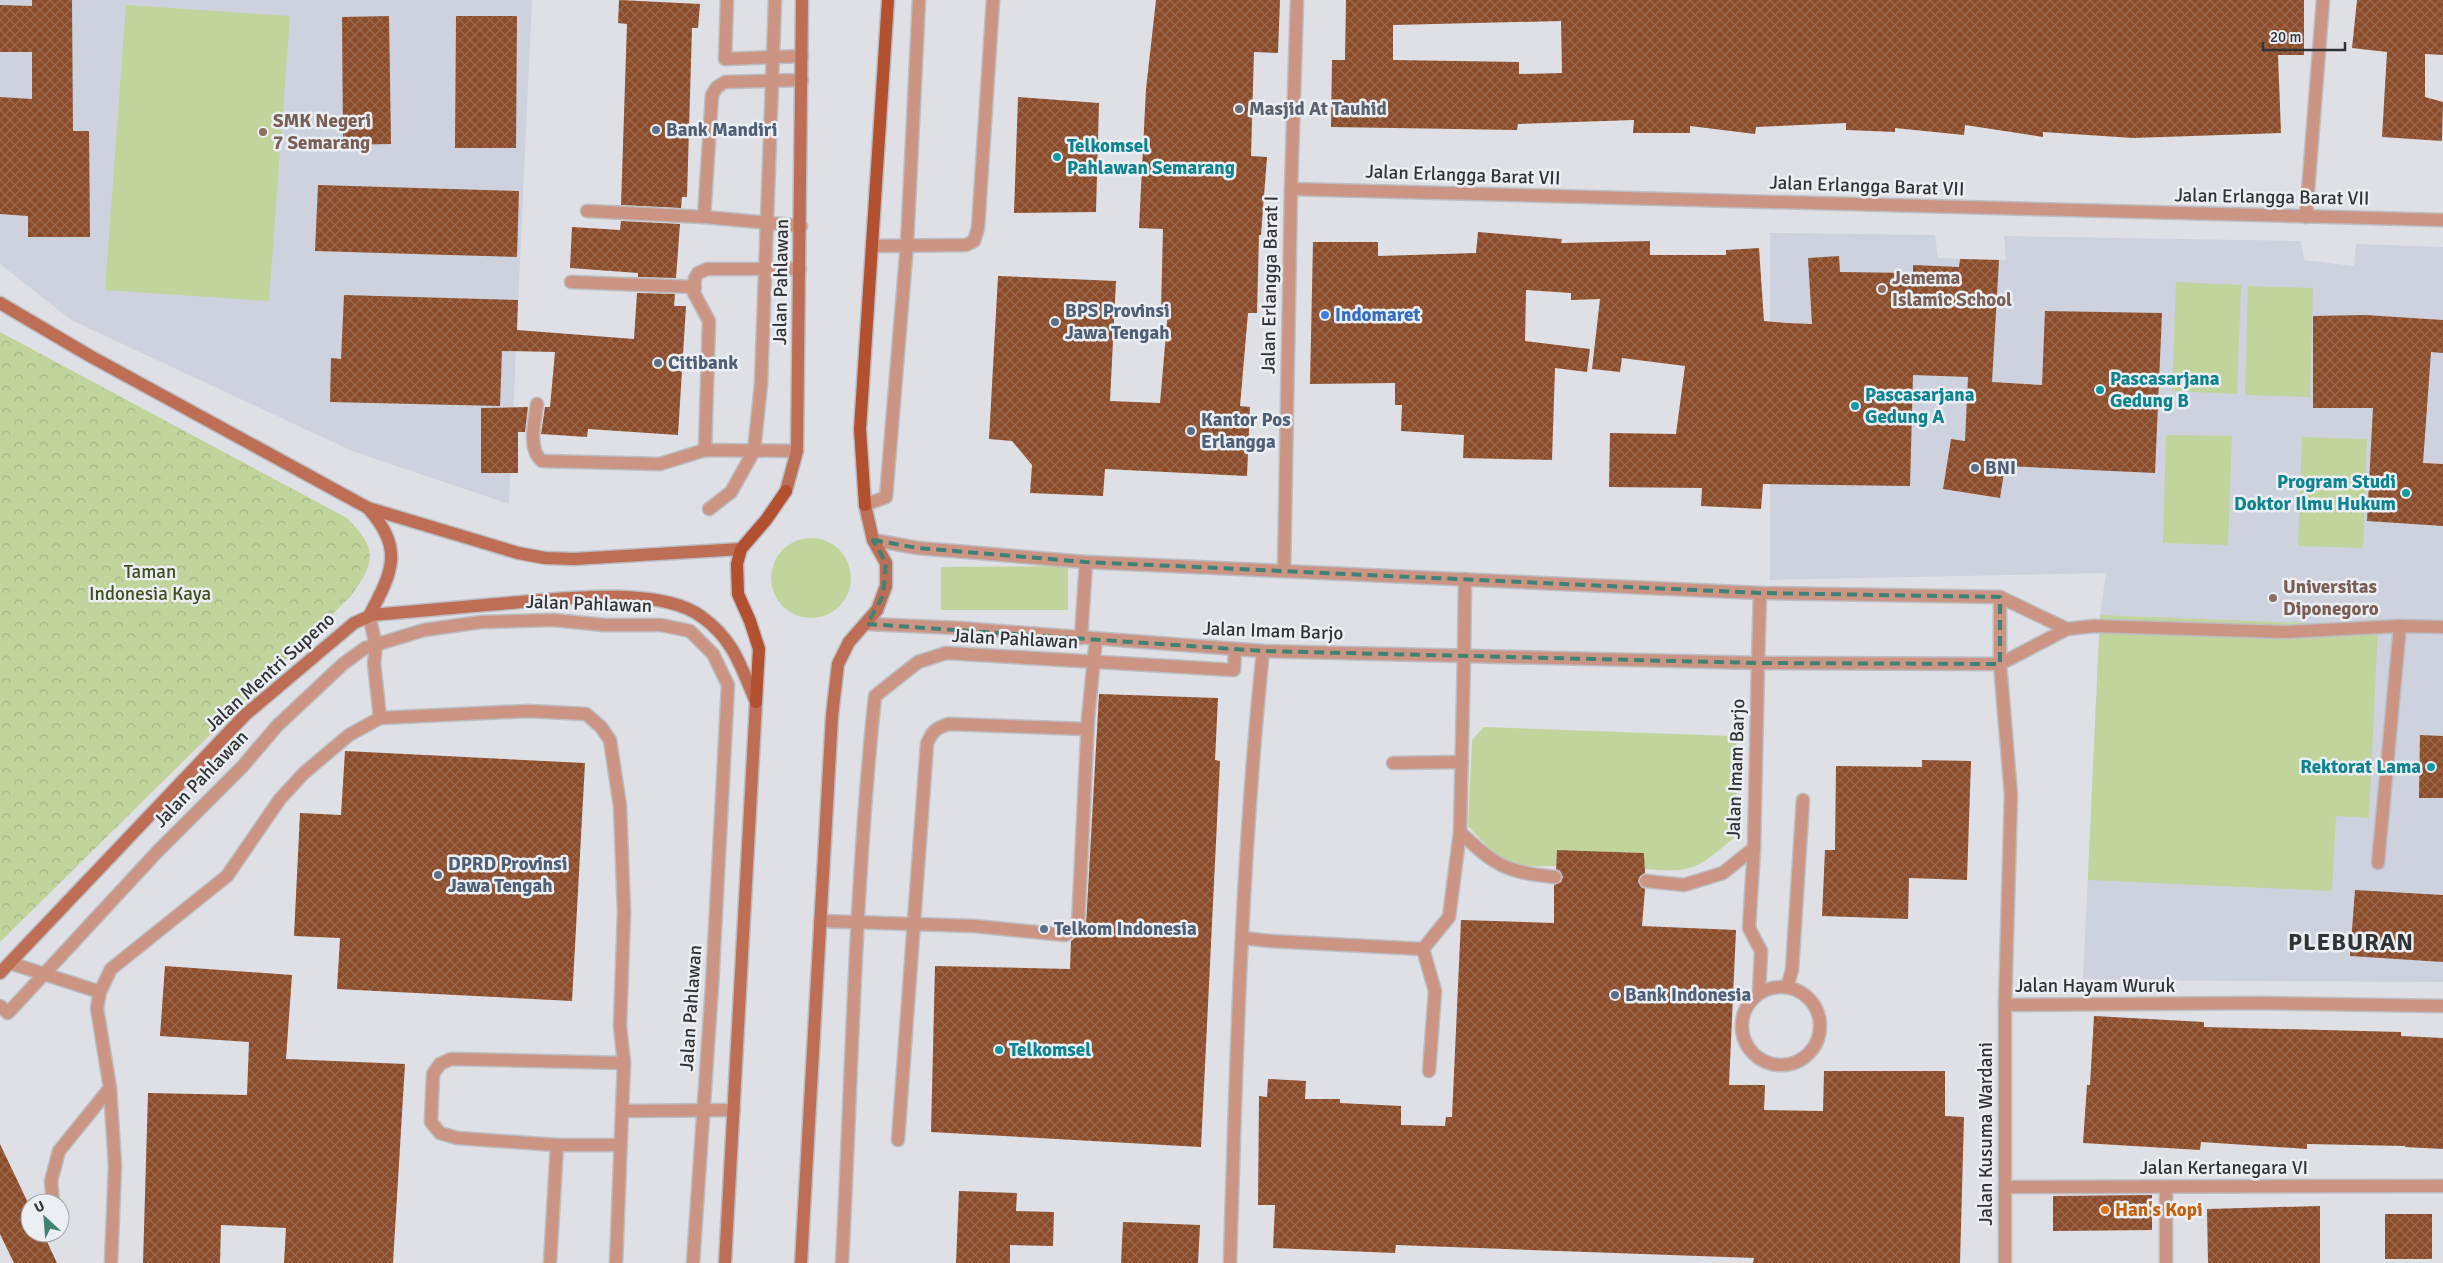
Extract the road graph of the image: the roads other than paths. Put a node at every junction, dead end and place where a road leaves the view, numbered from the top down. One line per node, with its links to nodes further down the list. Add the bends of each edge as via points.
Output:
1 (727, 0): 9 (street, via 725,59)
2 (775, 0): 9 (street, Jalan Pahlawan)
3 (802, 0): 10 (main road, Jalan Pahlawan)
4 (888, 0): 21 (main road)
5 (919, 0): 20 (street)
6 (993, 0): 20 (street, via 978,228 974,240 966,244)
7 (1297, 0): 13 (street, Jalan Erlangga Barat I)
8 (2323, 0): 16 (street)
9 (772, 56): 10 (street); 12 (street, Jalan Pahlawan)
10 (802, 56): 11 (main road, Jalan Pahlawan)
11 (802, 80): 12 (street); 19 (main road, Jalan Pahlawan)
12 (772, 81): 15 (street, via 725,82 712,95); 18 (street, Jalan Pahlawan)
13 (1291, 189): 16 (street, Jalan Erlangga Barat VII); 37 (street, Jalan Erlangga Barat I)
14 (587, 211): 15 (street)
15 (704, 217): 18 (street)
16 (2306, 217): 17 (street, Jalan Erlangga Barat VII)
17 (2443, 220)
18 (768, 223): 19 (street); 22 (street, Jalan Pahlawan)
19 (801, 226): 23 (main road, Jalan Pahlawan)
20 (907, 244): 21 (street); 31 (street, via 886,497)
21 (872, 246): 31 (main road, via 860,429)
22 (765, 269): 23 (street); 25 (street, via 707,269 698,273); 29 (street, Jalan Pahlawan, via 761,384)
23 (800, 269): 30 (main road, Jalan Pahlawan)
24 (571, 282): 25 (street)
25 (695, 287): 28 (street, via 696,299 709,321)
26 (0, 303): 32 (main road, via 97,361)
27 (537, 404): 28 (street, via 533,449 542,461 660,464)
28 (705, 450): 29 (street)
29 (754, 451): 30 (street); 33 (street, Jalan Pahlawan, via 731,492)
30 (797, 452): 35 (main road, Jalan Pahlawan, via 786,491)
31 (865, 505): 34 (main road)
32 (368, 508): 35 (main road, via 518,553 545,558); 41 (main road, via 383,525 391,544 392,558 381,593)
33 (709, 509)
34 (873, 540): 36 (street, via 918,548); 42 (main road, via 886,563 887,573 883,596)
35 (741, 549): 55 (main road, via 736,578 738,594 759,649)
36 (1086, 562): 37 (street); 46 (street)
37 (1284, 571): 38 (street)
38 (1465, 579): 39 (street); 51 (street)
39 (1760, 593): 40 (street); 53 (street, Jalan Imam Barjo)
40 (2000, 597): 45 (street); 54 (street, Jalan Hayam Wuruk)
41 (369, 616): 48 (street); 55 (main road, Jalan Mentri Supeno, via 584,597 652,600 688,608 726,638 740,661); 71 (main road, Jalan Mentri Supeno, via 340,632 245,715)
42 (867, 624): 46 (street, Jalan Imam Barjo); 66 (main road, via 849,642 838,664)
43 (2400, 626): 44 (street); 45 (street, via 2284,632 2094,626); 63 (street)
44 (2443, 627)
45 (2067, 629): 54 (street)
46 (1081, 638): 47 (street, Jalan Imam Barjo)
47 (1096, 639): 49 (street, Jalan Imam Barjo); 52 (street)
48 (376, 644): 56 (street, via 374,663); 73 (street, Jalan Pahlawan, via 343,664 277,726 242,767); 83 (street, Jalan Pahlawan, via 434,628 481,622 553,620 604,625 661,625 690,631 713,654 728,685)
49 (1235, 649): 50 (street, Jalan Imam Barjo); 52 (street, Jalan Pahlawan, via 1234,670)
50 (1262, 651): 51 (street, Jalan Imam Barjo); 69 (street, via 1252,761)
51 (1464, 655): 53 (street, Jalan Imam Barjo); 58 (street)
52 (1094, 662): 57 (street); 67 (street, Jalan Pahlawan, via 946,653 918,662 875,696)
53 (1758, 664): 54 (street, Jalan Imam Barjo); 62 (street, Jalan Imam Barjo)
54 (2000, 664): 77 (street, Jalan Hayam Wuruk, via 2011,795)
55 (756, 702): 84 (main road)
56 (380, 718): 75 (street, via 350,735 304,773 280,799 227,876 112,969); 80 (street, via 528,711 586,714 601,727 610,740 620,806 624,912 620,1026)
57 (1087, 728): 68 (street, via 948,724 936,729 927,744); 68 (street, via 1078,926 1065,934 974,926)
58 (1462, 762): 59 (street); 61 (street)
59 (1393, 763)
60 (1803, 800): 74 (street, via 1792,970)
61 (1460, 832): 64 (street, via 1494,862 1519,873); 70 (street, via 1449,917)
62 (1754, 848): 65 (street, Jalan Imam Barjo, via 1723,873 1692,883); 76 (street, via 1749,928 1761,951)
63 (2378, 863)
64 (1554, 877)
65 (1646, 881)
66 (820, 922): 67 (street); 98 (main road)
67 (858, 923): 68 (street); 99 (street, Jalan Pahlawan)
68 (914, 925): 86 (street)
69 (1243, 938): 70 (street); 100 (street, via 1238,996)
70 (1423, 949): 81 (street, via 1435,992)
71 (10, 962): 72 (main road, Jalan Mentri Supeno); 73 (street)
72 (0, 973)
73 (43, 973): 75 (street); 78 (street, Jalan Pahlawan, via 8,1014)
74 (1787, 987): 76 (street, via 1777,986); 76 (street, via 1810,999 1820,1023 1814,1048 1805,1057 1781,1066 1763,1061 1748,1049 1742,1037 1743,1012)
75 (100, 992): 82 (street, via 96,1008)
76 (1759, 993)
77 (2005, 1005): 79 (street, Jalan Hayam Wuruk, via 2259,1003); 90 (street, Jalan Kusuma Wardani)
78 (0, 1006)
79 (2443, 1006)
80 (624, 1063): 85 (street); 87 (street, via 451,1059 440,1064 433,1074 431,1122 440,1133 457,1138)
81 (1429, 1071)
82 (110, 1088): 92 (street, via 59,1151); 93 (street, via 115,1166)
83 (703, 1108): 84 (street); 85 (street); 96 (street, Jalan Pahlawan)
84 (734, 1110): 97 (main road)
85 (622, 1112): 88 (street)
86 (898, 1140)
87 (557, 1144): 88 (street); 94 (street)
88 (620, 1145): 95 (street)
89 (2443, 1186): 91 (street, Jalan Kertanegara VI)
90 (2005, 1187): 91 (street, Jalan Kertanegara VI); 101 (street, Jalan Kusuma Wardani)
91 (2166, 1187): 102 (street)
92 (53, 1193)
93 (111, 1263)
94 (550, 1263)
95 (616, 1263)
96 (693, 1263)
97 (725, 1263)
98 (801, 1263)
99 (842, 1263)
100 (1230, 1263)
101 (2004, 1263)
102 (2166, 1263)

